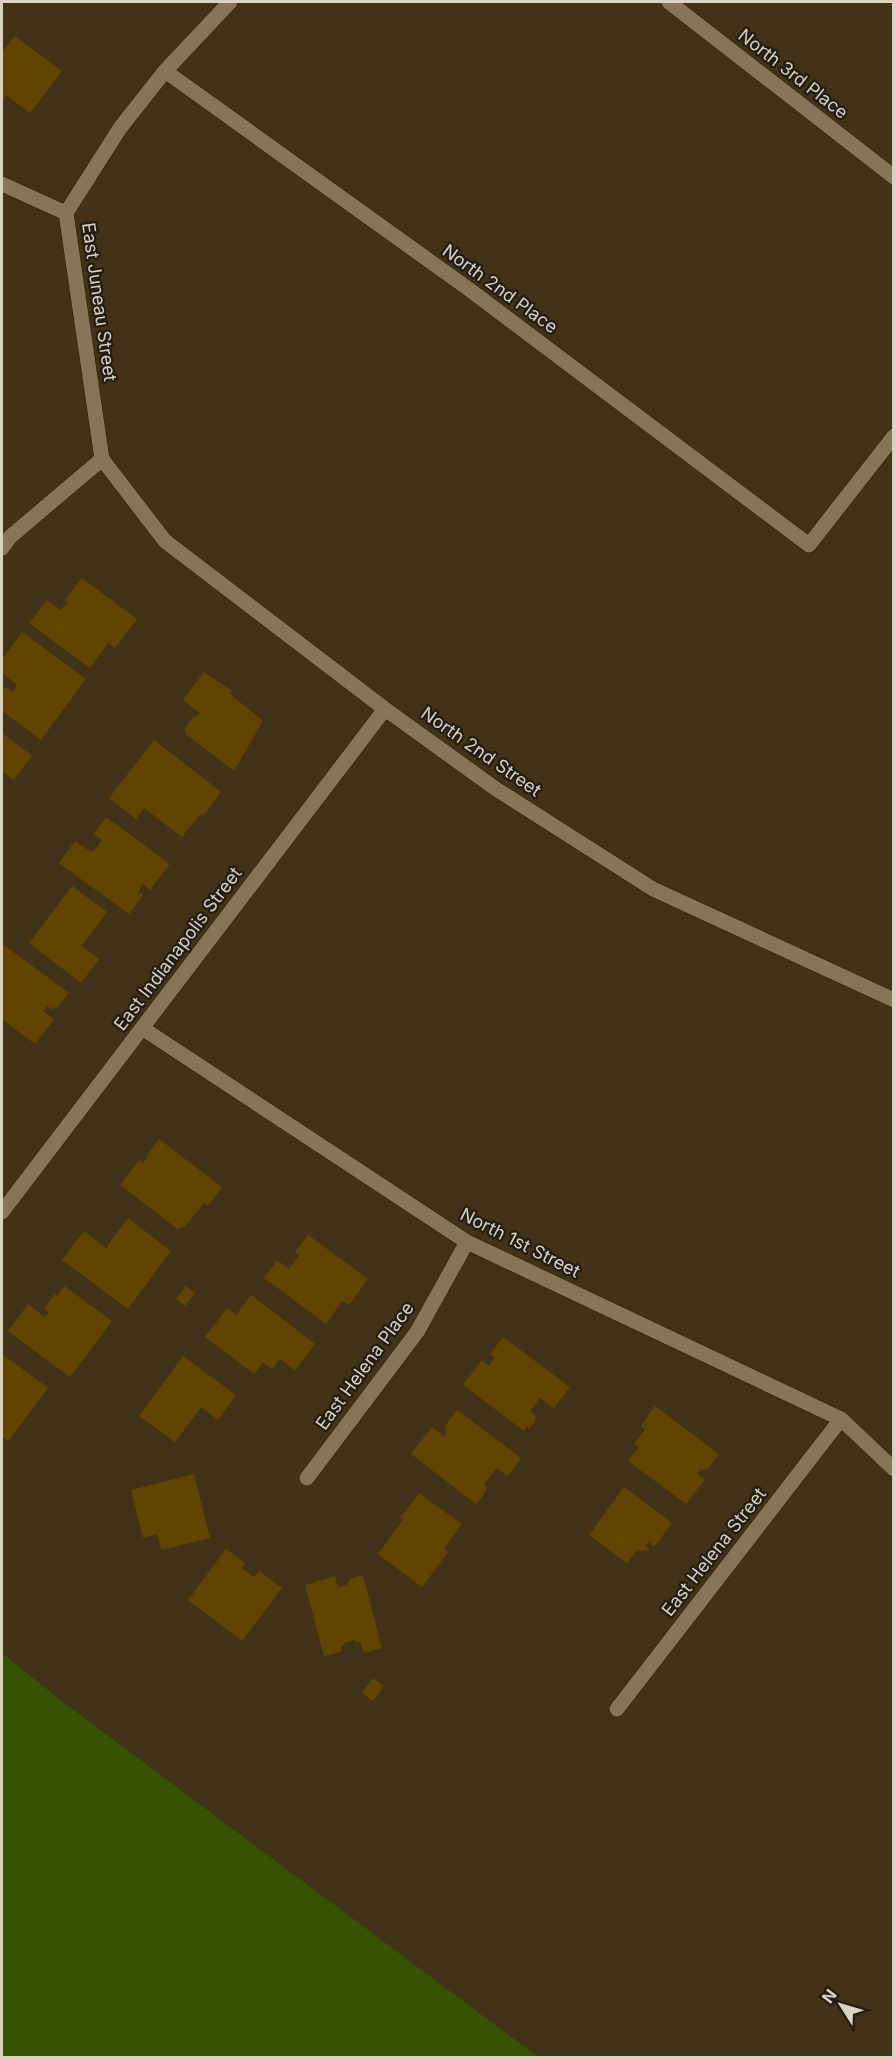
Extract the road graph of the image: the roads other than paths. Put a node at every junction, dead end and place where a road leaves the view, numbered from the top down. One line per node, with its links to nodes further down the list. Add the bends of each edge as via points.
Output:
1 (230, 2): 3 (street, East Juneau Street)
2 (669, 2): 4 (street, North 3rd Place)
3 (165, 71): 6 (street, East Juneau Street, via 120,128); 7 (street, North 2nd Place, via 470,290 808,545)
4 (894, 177)
5 (2, 184): 6 (street)
6 (66, 213): 8 (street, East Juneau Street)
7 (894, 436)
8 (102, 459): 9 (street); 10 (street, North 2nd Street, via 165,541)
9 (2, 548)
10 (386, 709): 11 (street, North 2nd Street, via 496,789 653,889); 12 (street, East Indianapolis Street)
11 (894, 1000)
12 (142, 1028): 13 (street, East Indianapolis Street); 14 (street, North 1st Street)
13 (2, 1212)
14 (467, 1242): 15 (street, North 1st Street); 17 (street, East Helena Place, via 417,1332)
15 (841, 1419): 16 (street, North 1st Street); 18 (street, East Helena Street)
16 (894, 1468)
17 (307, 1478)
18 (617, 1709)

